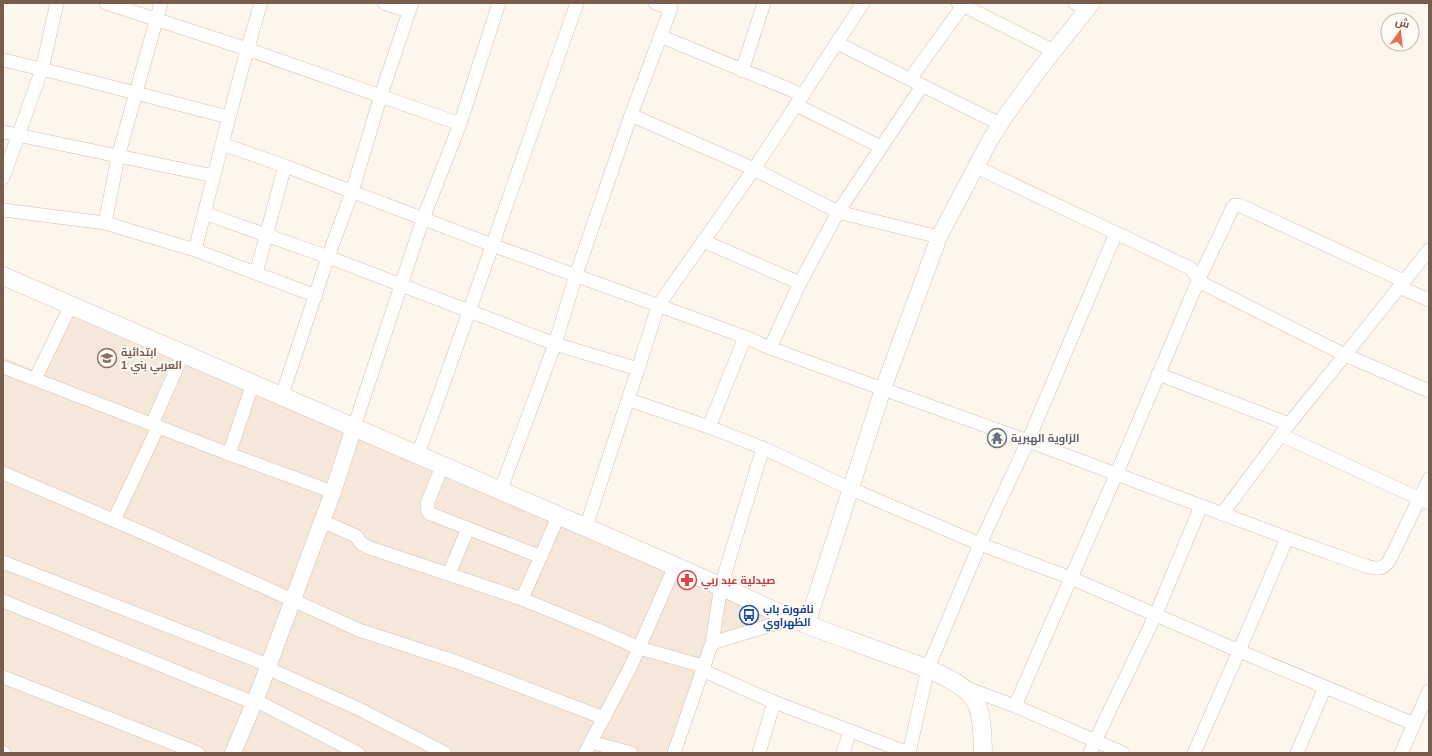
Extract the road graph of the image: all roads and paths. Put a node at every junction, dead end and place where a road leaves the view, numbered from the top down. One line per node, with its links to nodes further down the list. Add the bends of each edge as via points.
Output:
1 (57, 3): 21 (street)
2 (106, 3): 15 (street)
3 (161, 3): 15 (street)
4 (261, 3): 18 (street)
5 (384, 3): 14 (street)
6 (499, 3): 30 (street)
7 (577, 3): 52 (street)
8 (655, 3): 13 (street)
9 (764, 3): 22 (street)
10 (863, 3): 17 (street)
11 (962, 4): 19 (street); 23 (street)
12 (1084, 5): 19 (street)
13 (672, 6): 16 (street)
14 (411, 7): 26 (street)
15 (156, 19): 18 (street); 25 (street)
16 (660, 36): 22 (street); 28 (street)
17 (837, 43): 23 (street); 27 (street)
18 (247, 48): 26 (street); 29 (street)
19 (1054, 51): 31 (street)
20 (3, 60): 21 (street)
21 (42, 68): 25 (street); 33 (street)
22 (742, 70): 27 (street)
23 (910, 79): 24 (street)
24 (922, 86): 31 (street); 35 (street)
25 (135, 94): 29 (street); 36 (street)
26 (381, 96): 30 (street); 42 (street)
27 (799, 100): 35 (street); 39 (street)
28 (631, 115): 39 (street); 57 (street)
29 (228, 117): 34 (street)
30 (460, 124): 46 (street)
31 (1000, 124): 38 (street)
32 (3, 132): 33 (street)
33 (19, 136): 36 (street); 41 (street)
34 (222, 144): 37 (street); 40 (street)
35 (881, 147): 44 (street)
36 (118, 157): 40 (street); 47 (street)
37 (285, 166): 42 (street); 49 (street)
38 (976, 167): 48 (street); 50 (street)
39 (754, 169): 44 (street); 51 (street)
40 (214, 176): 45 (street)
41 (3, 178)
42 (352, 192): 46 (street); 55 (street)
43 (3, 210): 47 (street)
44 (838, 212): 50 (street); 60 (street)
45 (204, 213): 49 (street); 53 (street)
46 (424, 219): 52 (street); 61 (street)
47 (105, 223): 53 (street)
48 (1116, 233): 59 (street, via 1190,268); 87 (street)
49 (266, 235): 55 (street); 56 (street)
50 (938, 237): 78 (street)
51 (703, 241): 60 (street); 66 (street)
52 (492, 245): 57 (street); 67 (street)
53 (195, 250): 56 (street)
54 (1429, 250): 62 (street)
55 (328, 257): 61 (street); 63 (street)
56 (256, 273): 63 (street)
57 (576, 275): 66 (street); 69 (street)
58 (3, 276): 65 (main road)
59 (1198, 281): 62 (street, via 1232,207 1239,205); 72 (street); 75 (street)
60 (800, 283): 70 (street)
61 (401, 284): 67 (street); 84 (street)
62 (1401, 284): 64 (street); 72 (street)
63 (316, 296): 80 (street)
64 (1429, 300)
65 (71, 306): 71 (main road); 76 (street)
66 (658, 306): 68 (street); 74 (street)
67 (470, 311): 69 (street); 90 (street)
68 (745, 337): 70 (street); 85 (street)
69 (555, 344): 74 (street); 96 (street)
70 (770, 348): 78 (street)
71 (183, 354): 77 (main road); 83 (street)
72 (1345, 355): 79 (street); 82 (street)
73 (3, 367): 76 (street)
74 (638, 369): 81 (street)
75 (1158, 374): 82 (street); 93 (street)
76 (35, 379): 83 (street)
77 (253, 383): 80 (main road); 89 (street)
78 (883, 389): 87 (street); 95 (street)
79 (1429, 391)
80 (282, 395): 84 (main road)
81 (629, 400): 85 (street); 105 (street)
82 (1289, 424): 86 (street)
83 (155, 425): 89 (street); 102 (street)
84 (354, 427): 90 (main road); 97 (street)
85 (709, 427): 88 (street)
86 (1280, 435): 98 (street); 100 (street)
87 (1028, 441): 93 (street); 107 (street)
88 (763, 448): 95 (street); 113 (street)
89 (229, 454): 97 (street)
90 (418, 454): 91 (main road)
91 (443, 464): 96 (main road); 104 (street, via 426,509 431,514)
92 (3, 473): 102 (street)
93 (1116, 474): 99 (street); 112 (street)
94 (1429, 479): 98 (street)
95 (851, 488): 107 (street); 118 (street)
96 (501, 489): 101 (main road)
97 (333, 492): 103 (street)
98 (1424, 501): 106 (street, via 1386,565 1380,568 1366,566)
99 (1201, 506): 100 (street); 117 (street)
100 (1222, 514): 106 (street)
101 (559, 515): 105 (main road); 108 (street)
102 (114, 520): 114 (street)
103 (322, 521): 111 (street, via 356,536 367,547); 114 (street)
104 (468, 528): 108 (street); 111 (street)
105 (586, 528): 110 (main road)
106 (1287, 538): 121 (street)
107 (980, 544): 112 (street); 124 (street)
108 (541, 556): 115 (street)
109 (3, 562): 122 (street)
110 (675, 566): 113 (main road); 120 (street)
111 (449, 574): 115 (street)
112 (1071, 578): 117 (street); 131 (street)
113 (721, 586): 118 (main road); 119 (street)
114 (292, 599): 122 (street); 132 (street, via 359,630 457,662)
115 (522, 599): 120 (street)
116 (3, 601): 129 (street)
117 (1156, 614): 121 (street); 135 (street)
118 (799, 622): 119 (street); 124 (main road)
119 (712, 643): 123 (street)
120 (639, 648): 123 (street); 132 (street)
121 (1240, 651): 127 (street); 148 (street)
122 (268, 666): 129 (street); 140 (street)
123 (703, 668): 130 (street); 142 (street)
124 (928, 668): 126 (main road); 145 (street)
125 (3, 677): 137 (street)
126 (961, 686): 131 (street); 146 (main road, via 977,703)
127 (1325, 687): 133 (street); 149 (street)
128 (1429, 691): 133 (street)
129 (254, 702): 138 (street); 139 (street)
130 (774, 702): 134 (street); 143 (street)
131 (1015, 706): 135 (street)
132 (604, 718): 136 (street)
133 (1414, 724): 150 (street)
134 (850, 731): 144 (street); 145 (street)
135 (1092, 747): 147 (street)
136 (588, 748): 141 (street)
137 (198, 753)
138 (233, 753)
139 (358, 753)
140 (445, 753)
141 (631, 753)
142 (674, 753)
143 (759, 753)
144 (843, 753)
145 (909, 753)
146 (983, 753)
147 (1123, 753)
148 (1194, 753)
149 (1297, 753)
150 (1401, 753)

